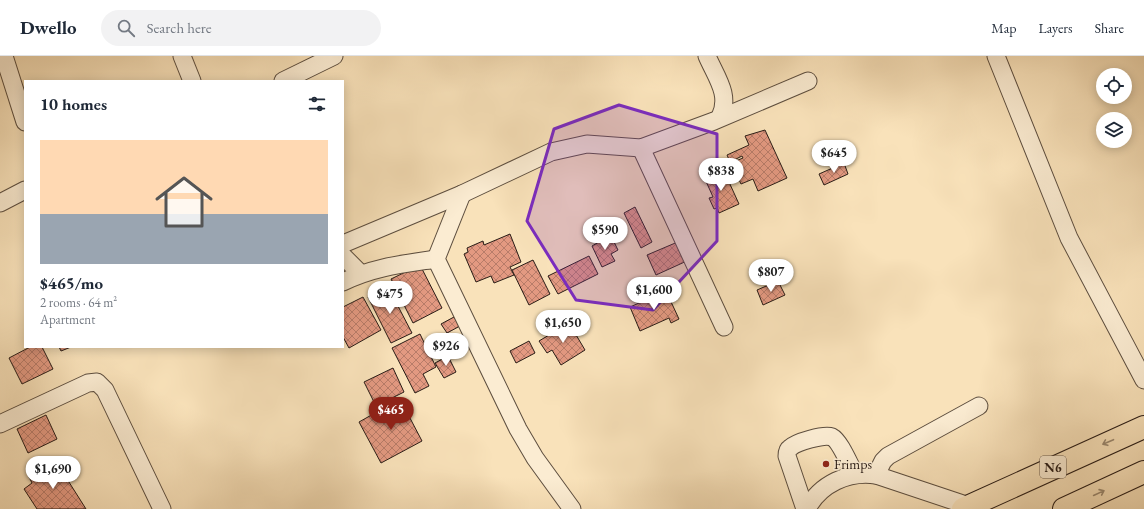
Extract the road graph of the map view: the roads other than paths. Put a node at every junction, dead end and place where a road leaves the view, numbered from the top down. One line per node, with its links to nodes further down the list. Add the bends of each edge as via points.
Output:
1 (4, 56): 10 (street)
2 (182, 56): 6 (street)
3 (334, 56): 7 (street)
4 (707, 56): 9 (street, via 725,95 725,108)
5 (996, 56): 21 (street, via 1069,238)
6 (192, 80)
7 (286, 80)
8 (808, 81): 9 (street)
9 (720, 117): 11 (street)
10 (24, 119)
11 (641, 148): 13 (street, via 587,144 551,152); 20 (street)
12 (24, 191): 14 (street)
13 (462, 194): 15 (street); 17 (street)
14 (0, 203)
15 (344, 244)
16 (344, 257): 18 (street)
17 (436, 259): 18 (street); 31 (street, via 518,429 534,458)
18 (360, 273): 19 (street)
19 (344, 281)
20 (724, 327)
21 (1144, 380)
22 (979, 406): 27 (street, via 888,456)
23 (0, 424): 30 (street, via 88,383 97,382 105,390)
24 (1144, 427): 28 (highway, N6, one-way to 28)
25 (1144, 472): 29 (highway, one-way to 25)
26 (855, 474): 27 (street); 32 (street, via 826,486 814,496); 32 (street, via 837,441 832,437 821,436 791,447 787,456)
27 (876, 475): 28 (street)
28 (966, 508)
29 (1069, 508)
30 (162, 509)
31 (572, 509)
32 (806, 509)

